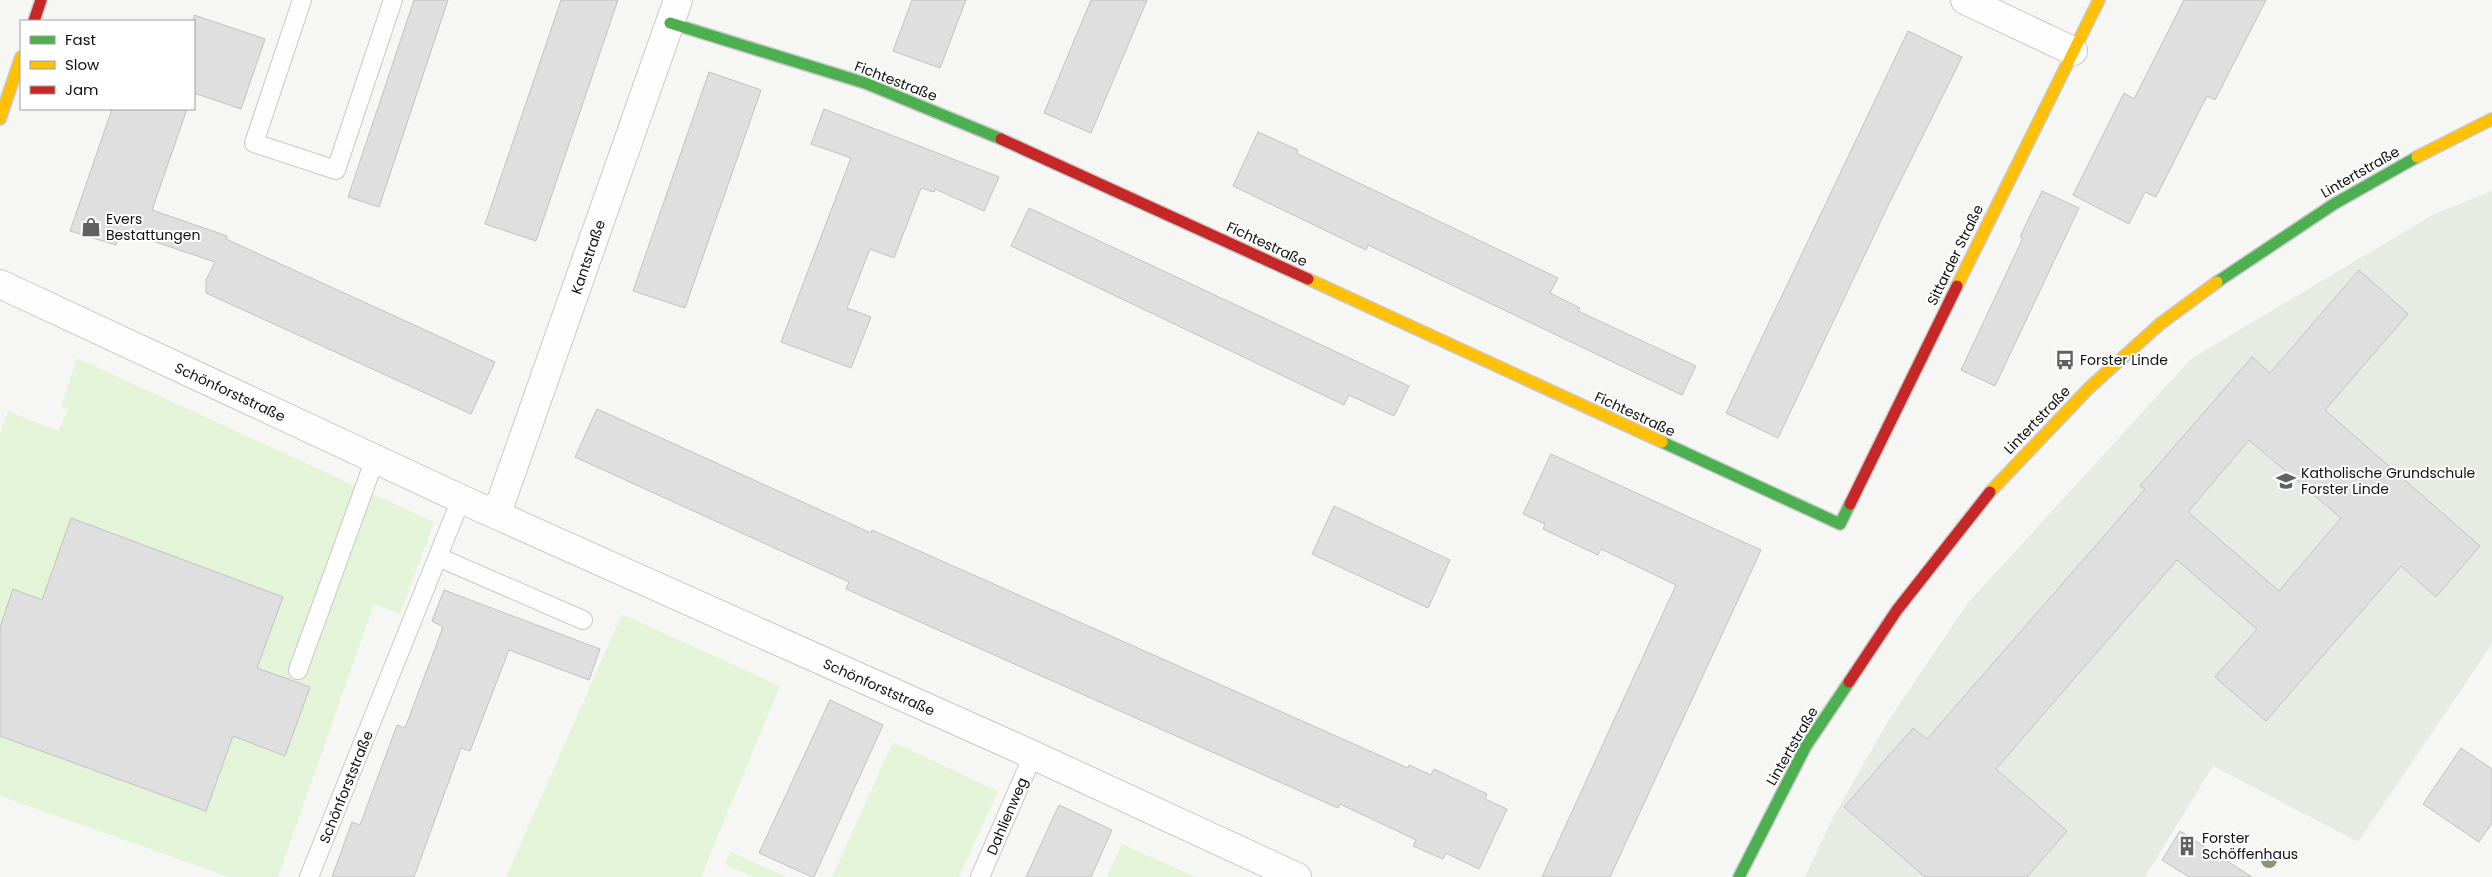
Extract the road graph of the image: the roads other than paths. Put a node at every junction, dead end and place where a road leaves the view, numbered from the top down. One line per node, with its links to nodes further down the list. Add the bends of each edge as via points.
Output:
1 (41, 0): 7 (street)
2 (302, 0): 3 (lane, via 254,143 336,170)
3 (393, 0)
4 (1965, 0): 8 (street)
5 (2099, 0): 8 (street, Sittarder Straße)
6 (674, 11): 15 (street, Kantstraße); 16 (street, Fichtestraße, via 1020,146)
7 (34, 20)
8 (2073, 51): 16 (street, Sittarder Straße)
9 (20, 60): 10 (street)
10 (0, 119)
11 (2492, 119): 24 (street, Lintertstraße, via 2404,163 2239,266 2160,324 2089,388 1980,502 1897,610 1806,746)
12 (0, 284): 13 (street, Schönforststraße)
13 (375, 459): 14 (street, Schönforststraße); 19 (lane)
14 (461, 499): 15 (street, Schönforststraße); 17 (lane, Schönforststraße)
15 (497, 513): 20 (street, Schönforststraße)
16 (1840, 524)
17 (438, 557): 18 (lane); 21 (lane, Schönforststraße)
18 (583, 620)
19 (298, 670)
20 (1034, 755): 22 (lane, Dahlienweg); 23 (street, Schönforststraße)
21 (309, 877)
22 (980, 877)
23 (1297, 877)
24 (1740, 877)

